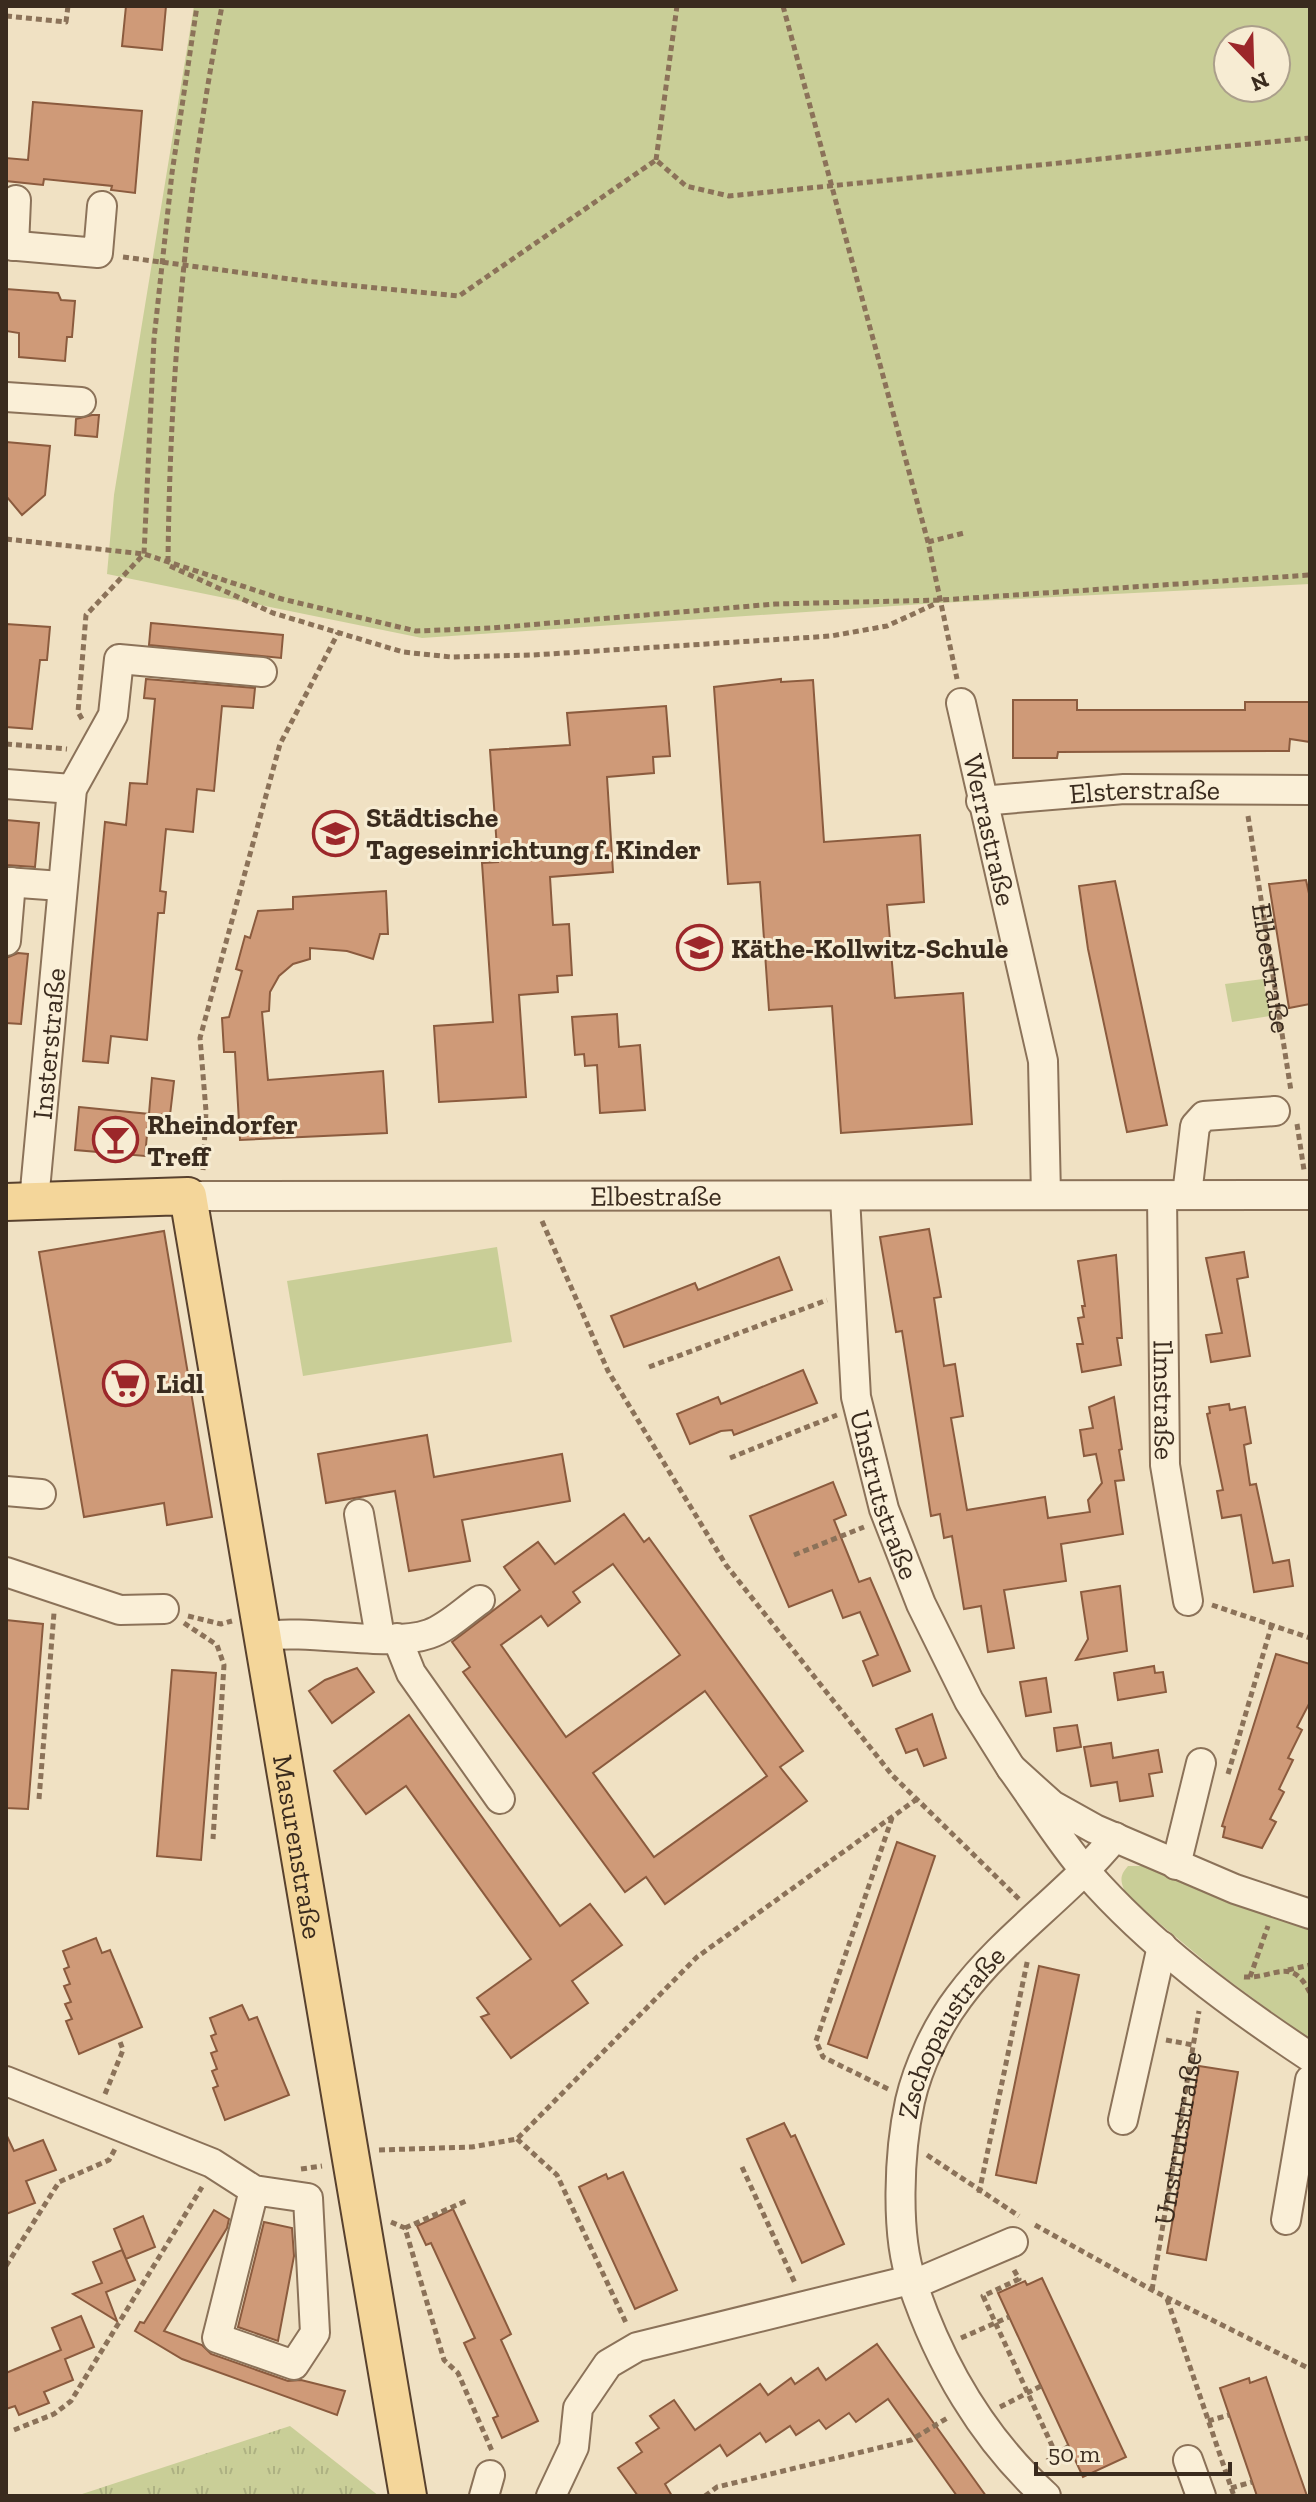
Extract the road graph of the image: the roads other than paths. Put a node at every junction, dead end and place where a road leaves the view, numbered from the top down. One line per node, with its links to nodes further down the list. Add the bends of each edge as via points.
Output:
1 (16, 200): 3 (street)
2 (102, 206): 3 (street, via 98,253)
3 (10, 246)
4 (6, 397): 5 (street)
5 (81, 402)
6 (262, 672): 9 (street, Insterstraße, via 119,659 113,715)
7 (961, 703): 11 (street, Werrastraße)
8 (6, 784): 9 (street)
9 (72, 789): 13 (street, Insterstraße)
10 (1310, 790): 11 (street, Elsterstraße, via 1124,789)
11 (981, 801): 17 (street, Werrastraße, via 1043,1061)
12 (9, 882): 13 (street); 14 (street)
13 (61, 886): 21 (street, Insterstraße)
14 (6, 941)
15 (1288, 1112): 18 (street, Ilmstraße, via 1204,1116 1195,1126)
16 (195, 1195): 20 (street, Elbestraße); 21 (main road, Elbestraße); 29 (main road, Masurenstraße)
17 (1046, 1195): 18 (street, Elbestraße); 20 (street, Elbestraße)
18 (1174, 1195): 19 (street, Elbestraße); 27 (street, Ilmstraße, via 1165,1465)
19 (1309, 1195)
20 (845, 1197): 32 (street, Unstrutstraße, via 858,1406 888,1518 921,1604 969,1701)
21 (20, 1201)
22 (6, 1491): 23 (street)
23 (41, 1494)
24 (359, 1514): 30 (street)
25 (6, 1572): 28 (street, via 120,1610)
26 (480, 1600): 30 (street, via 431,1633)
27 (1188, 1601)
28 (164, 1609)
29 (253, 1628): 30 (street); 49 (main road, Masurenstraße)
30 (389, 1638): 33 (street)
31 (1201, 1763): 35 (street)
32 (1011, 1768): 34 (street, Unstrutstraße, via 1052,1805); 36 (street, Unstrutstraße)
33 (500, 1799)
34 (1115, 1837): 35 (street, Unstrutstraße); 36 (street, Zschopaustraße)
35 (1176, 1865): 37 (street, Unstrutstraße)
36 (1086, 1872): 38 (street, Unstrutstraße); 46 (street, Zschopaustraße, via 1025,1924 942,2024 910,2101 901,2211)
37 (1310, 1914)
38 (1162, 1946): 39 (street, Unstrutstraße); 42 (street)
39 (1310, 2057)
40 (1310, 2080): 44 (street)
41 (6, 2081): 43 (street, via 212,2163)
42 (1123, 2120)
43 (254, 2190): 43 (street, via 308,2198 315,2333 294,2365 217,2338)
44 (1286, 2220)
45 (1022, 2228): 46 (street)
46 (911, 2282): 48 (street, via 637,2347 608,2364 578,2408 574,2447); 50 (street, Zschopaustraße, via 973,2412)
47 (1188, 2460): 51 (street)
48 (558, 2490)
49 (408, 2496)
50 (1046, 2496)
51 (1201, 2496)

